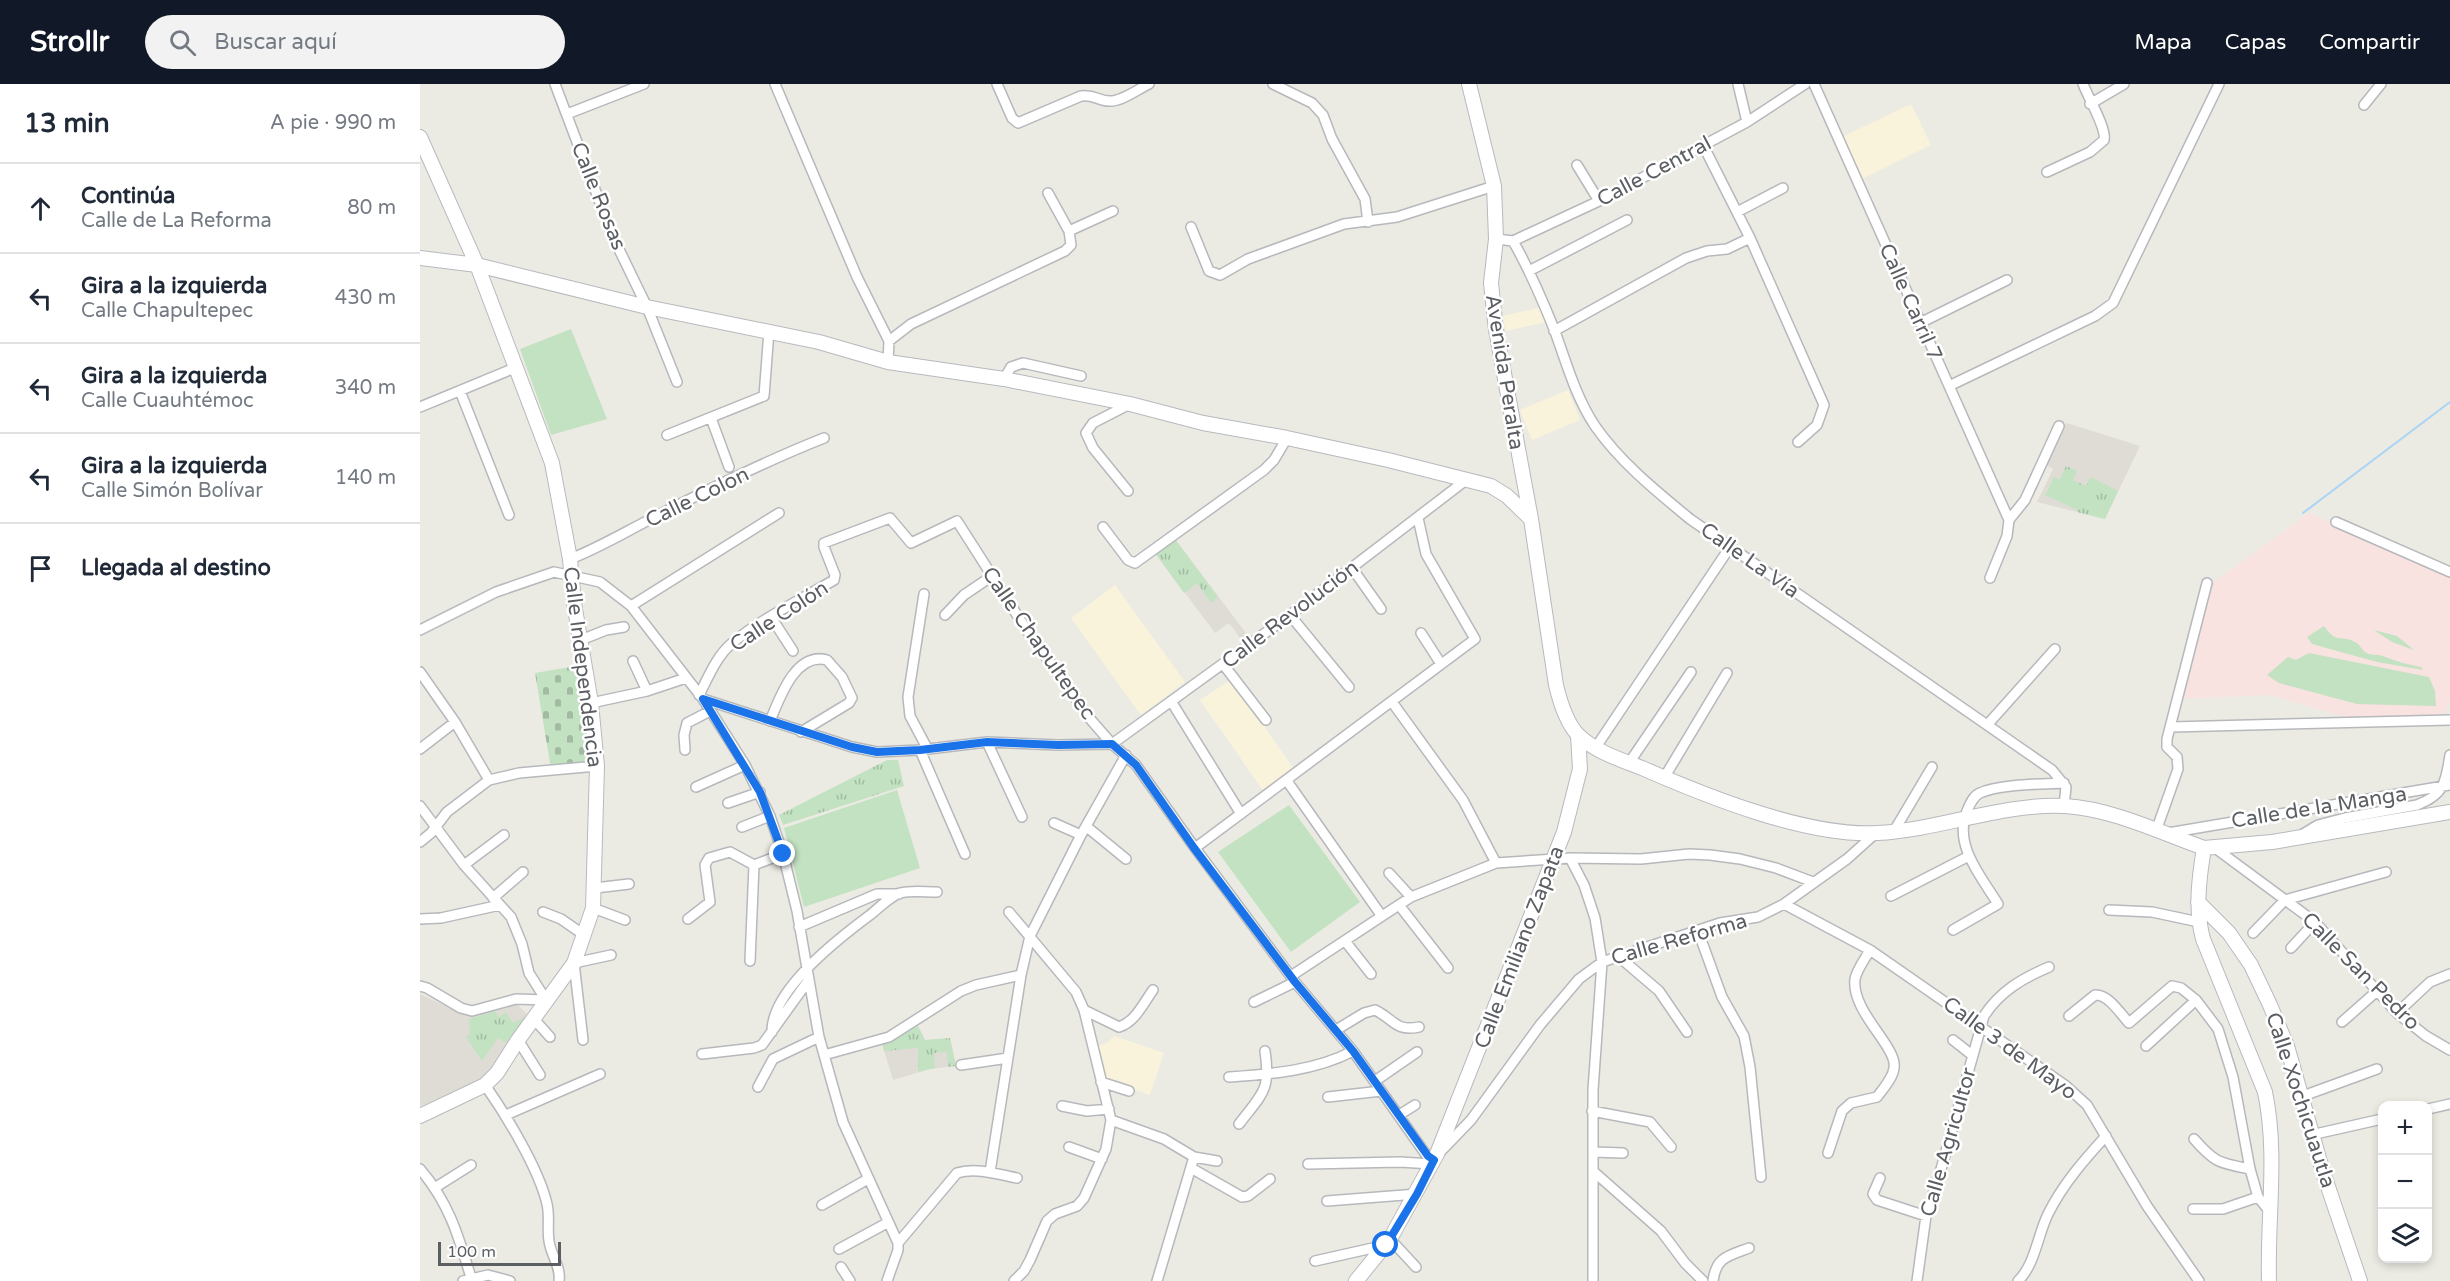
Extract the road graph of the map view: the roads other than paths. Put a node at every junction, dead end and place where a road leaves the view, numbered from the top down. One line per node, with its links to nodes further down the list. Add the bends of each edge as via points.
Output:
1 (555, 84): 17 (street, Calle Rosas)
2 (644, 84): 17 (street)
3 (775, 84): 44 (street, via 856,277)
4 (997, 84): 5 (street, via 1018,123 1081,96 1114,100)
5 (1149, 84)
6 (1273, 84): 30 (street, via 1312,103 1323,115 1365,199)
7 (1469, 84): 23 (main road, Avenida Peralta)
8 (1738, 84): 18 (street)
9 (1805, 84): 18 (street, Calle Central)
10 (1814, 84): 41 (street, Calle Carril 7)
11 (2083, 84): 15 (street)
12 (2124, 84): 15 (street)
13 (2219, 84): 50 (street, via 2113,303 2095,316)
14 (2381, 84): 16 (street)
15 (2090, 104): 22 (street, via 2105,130 2104,140 2090,152)
16 (2364, 105)
17 (567, 114): 40 (street, Calle Rosas, via 613,237)
18 (1747, 122): 20 (street, Calle Central)
19 (420, 136): 37 (main road, Calle Independencia)
20 (1704, 144): 26 (street, Calle Central); 28 (street)
21 (1577, 165): 26 (street)
22 (2047, 172)
23 (1494, 186): 30 (street, via 1397,217); 34 (main road, Avenida Peralta)
24 (1783, 188): 28 (street)
25 (1048, 193): 32 (street)
26 (1599, 201): 35 (street, Calle Central)
27 (1113, 211): 32 (street)
28 (1737, 212): 33 (street)
29 (1627, 220): 38 (street)
30 (1368, 222): 31 (street, via 1344,224 1248,259 1221,275 1209,271)
31 (1191, 227)
32 (1069, 231): 44 (street, via 1071,245 1065,251 911,324)
33 (1750, 238): 43 (street, via 1726,249 1686,258); 59 (street, via 1824,405 1816,425)
34 (1497, 239): 35 (street); 66 (main road, Avenida Peralta, via 1491,283 1496,330)
35 (1514, 241): 38 (street, Calle La Vía)
36 (420, 258): 37 (main road)
37 (477, 265): 40 (main road); 46 (main road, Calle Independencia)
38 (1530, 271): 43 (street, Calle La Vía)
39 (2007, 280): 41 (street)
40 (647, 307): 42 (main road); 49 (street, Calle Rosas)
41 (1920, 323): 50 (street, Calle Carril 7)
42 (769, 331): 45 (main road); 54 (street, via 764,396)
43 (1554, 331): 71 (street, Calle La Vía, via 1578,394 1595,425 1616,451 1647,484)
44 (889, 341): 45 (street)
45 (888, 362): 48 (main road)
46 (518, 368): 51 (street); 72 (main road, Calle Independencia, via 552,463)
47 (1081, 376): 48 (street, via 1023,363 1011,367)
48 (1004, 379): 52 (main road)
49 (677, 382)
50 (1949, 386): 67 (street, Calle Carril 7)
51 (460, 391): 53 (street); 64 (street)
52 (1130, 404): 58 (main road, via 1203,423); 62 (street, via 1093,423 1086,433 1093,448)
53 (420, 407)
54 (711, 418): 56 (street); 60 (street)
55 (2060, 426): 67 (street, via 2025,500)
56 (667, 435)
57 (824, 438): 72 (street, Calle Colon)
58 (1287, 438): 61 (main road); 70 (street, via 1264,470 1135,562 1128,560)
59 (1798, 442)
60 (729, 467)
61 (1466, 480): 65 (street, Calle Revolución); 66 (main road, via 1504,493)
62 (1128, 491)
63 (779, 513): 80 (street)
64 (509, 515)
65 (1418, 518): 73 (street, Calle Revolución); 93 (street, via 1426,555 1475,638)
66 (1531, 519): 112 (main road, Avenida Peralta, via 1556,685)
67 (2009, 520): 77 (street, via 2007,536)
68 (957, 521): 76 (street, Calle Chapultepec); 84 (street, Calle Colón, via 911,543 890,518 824,543 834,580)
69 (2336, 522): 74 (street)
70 (1103, 527)
71 (1730, 547): 109 (street, Calle La Vía); 115 (street)
72 (570, 559): 75 (main road, Calle Independencia)
73 (1352, 568): 81 (street); 83 (street, Calle Revolución)
74 (2450, 572)
75 (572, 575): 80 (street, via 600,582); 86 (street, via 554,572 496,592); 88 (main road, Calle Independencia)
76 (992, 576): 82 (street, via 964,595); 114 (street, Calle Chapultepec, via 1028,632)
77 (1990, 578)
78 (2207, 583): 110 (street)
79 (924, 594): 117 (street, via 908,697 910,716)
80 (631, 606): 97 (street)
81 (1382, 609)
82 (945, 615)
83 (1290, 615): 92 (street, Calle Revolución); 98 (street)
84 (771, 617): 90 (street); 100 (street, Calle Colón, via 732,644 720,658)
85 (624, 627): 88 (street)
86 (420, 630)
87 (1421, 633): 93 (street)
88 (581, 640): 103 (main road, Calle Independencia)
89 (2055, 649): 109 (street)
90 (793, 651)
91 (633, 661): 99 (street)
92 (1223, 664): 101 (street, Calle Revolución); 105 (street)
93 (1441, 664): 102 (street)
94 (420, 672): 108 (street)
95 (1691, 672): 121 (street)
96 (1726, 673): 125 (street)
97 (686, 678): 99 (street); 100 (street)
98 (1348, 687)
99 (647, 691): 103 (street)
100 (701, 697): 104 (street); 107 (street)
101 (1171, 701): 114 (street, Calle Revolución); 136 (street)
102 (1392, 702): 127 (street); 158 (street, via 1463,800)
103 (591, 703): 122 (main road, Calle Independencia)
104 (710, 711): 118 (street, via 687,723); 123 (street)
105 (1266, 720)
106 (2450, 720): 110 (street)
107 (770, 721): 111 (street); 111 (street, via 794,674 812,660 826,660 842,677 852,698)
108 (455, 722): 116 (street); 126 (street)
109 (1988, 724): 128 (street, Calle La Vía)
110 (2171, 727): 145 (street, via 2167,747 2177,757 2178,769)
111 (801, 732): 117 (street, via 877,752)
112 (1578, 735): 115 (main road); 157 (main road, Calle Emiliano Zapata, via 1577,788)
113 (987, 742): 114 (street); 117 (street); 138 (street)
114 (1112, 744): 119 (street, Calle Chapultepec)
115 (1596, 747): 121 (main road)
116 (420, 749)
117 (924, 749): 153 (street)
118 (685, 750)
119 (1126, 755): 143 (street); 150 (street, Calle Chapultepec)
120 (2450, 755): 129 (street)
121 (1629, 763): 125 (main road)
122 (597, 765): 126 (street); 166 (main road, Calle Independencia)
123 (745, 765): 130 (street); 131 (street)
124 (1932, 767): 144 (street)
125 (1664, 778): 146 (main road, via 1779,818 1831,830)
126 (489, 780): 141 (street, via 447,812)
127 (1287, 781): 136 (street); 181 (street)
128 (2064, 783): 134 (street); 139 (street, via 1980,793)
129 (2447, 785): 145 (street, Calle de la Manga); 148 (street, via 2424,802 2318,825)
130 (696, 787)
131 (760, 792): 132 (street); 137 (street)
132 (728, 804)
133 (420, 806): 141 (street)
134 (2064, 806): 139 (main road, via 2031,807); 145 (main road, via 2099,811)
135 (2450, 812): 148 (main road)
136 (1241, 814): 150 (street)
137 (770, 816): 142 (street); 152 (street)
138 (1022, 817)
139 (1964, 819): 144 (main road); 154 (street, via 1963,841)
140 (1054, 823): 143 (street)
141 (437, 826): 149 (street); 159 (street)
142 (742, 827)
143 (1084, 831): 156 (street); 192 (street)
144 (1894, 831): 146 (main road)
145 (2159, 832): 151 (main road)
146 (1876, 833): 164 (street, Calle Reforma)
147 (504, 835): 159 (street)
148 (2297, 838): 151 (main road)
149 (420, 842)
150 (1194, 848): 207 (street, Calle Chapultepec)
151 (2209, 848): 172 (street, Calle San Pedro); 173 (main road)
152 (783, 854): 160 (street); 187 (street)
153 (965, 854)
154 (1969, 856): 169 (street); 188 (street, via 1998,904)
155 (1570, 858): 157 (street); 164 (street, via 1710,855 1776,868); 199 (street, via 1595,918)
156 (1126, 859)
157 (1554, 860): 158 (street); 275 (main road, Calle Emiliano Zapata)
158 (1496, 863): 170 (street)
159 (464, 865): 171 (street)
160 (754, 865): 183 (street, via 730,852 709,858 705,865 710,902); 198 (street)
161 (523, 872): 171 (street)
162 (2386, 872): 172 (street)
163 (1389, 873): 170 (street)
164 (1814, 882): 174 (street, Calle Reforma)
165 (629, 884): 166 (street)
166 (595, 888): 177 (main road, Calle Independencia)
167 (937, 892): 168 (street)
168 (899, 894): 187 (street, via 877,894); 202 (street)
169 (1891, 896)
170 (1411, 897): 176 (street)
171 (493, 898): 175 (street)
172 (2285, 900): 186 (street, Calle San Pedro); 190 (street)
173 (2198, 902): 185 (main road); 252 (main road, Calle Xochicuautla, via 2229,933 2251,965 2287,1046)
174 (1784, 904): 189 (street, Calle Reforma, via 1758,917); 195 (street, Calle 3 de Mayo)
175 (500, 905): 182 (street); 212 (street, via 511,917 529,973)
176 (1399, 905): 181 (street); 203 (street)
177 (593, 908): 184 (street); 191 (main road, Calle Independencia)
178 (2109, 910): 185 (street, via 2152,912)
179 (543, 912): 191 (street)
180 (1010, 912): 192 (street)
181 (1381, 915): 193 (street)
182 (420, 919)
183 (688, 919)
184 (625, 920)
185 (2199, 922): 295 (main road, via 2265,1092 2273,1155)
186 (2315, 922): 194 (street); 211 (street, Calle San Pedro)
187 (799, 927): 202 (street)
188 (1953, 930)
189 (1698, 931): 197 (street, Calle Reforma); 284 (street, via 1722,997 1744,1036)
190 (2253, 933)
191 (584, 935): 200 (main road, Calle Independencia)
192 (1030, 936): 206 (street); 215 (street, via 1072,987)
193 (1345, 941): 204 (street); 207 (street)
194 (2291, 948)
195 (1870, 950): 220 (street, Calle 3 de Mayo); 272 (street, via 1859,968 1855,986 1866,1017 1891,1054 1894,1071 1877,1096 1851,1103 1842,1111)
196 (611, 955): 200 (street)
197 (1618, 956): 199 (street, Calle Reforma); 224 (street, via 1659,991)
198 (750, 961)
199 (1602, 962): 258 (street); 275 (street, Calle Reforma, via 1579,979 1470,1120)
200 (574, 963): 212 (main road, Calle Independencia); 228 (street)
201 (2049, 967): 220 (street, Calle Agricultor, via 2006,990 1991,1005)
202 (806, 968): 208 (street); 223 (street, via 779,1009)
203 (1448, 968)
204 (1371, 974)
205 (2450, 974): 216 (street, via 2430,982)
206 (1021, 975): 236 (street, via 961,991 890,1037); 238 (street)
207 (1293, 979): 214 (street); 222 (street, Calle Chapultepec)
208 (808, 981): 223 (street); 226 (street)
209 (420, 986): 212 (street, via 472,1011 516,999)
210 (1153, 990): 215 (street, via 1133,1018 1119,1027)
211 (2377, 990): 216 (street, Calle San Pedro); 219 (street)
212 (546, 1000): 218 (main road, Calle Independencia)
213 (2196, 1000): 217 (street, via 2172,986 2129,1023 2107,999 2095,995); 230 (street); 281 (street, via 2218,1029 2233,1077)
214 (1254, 1002)
215 (1084, 1010): 246 (street)
216 (2397, 1013): 231 (street, Calle San Pedro)
217 (2069, 1016)
218 (534, 1018): 225 (street); 227 (main road, Calle Independencia)
219 (2342, 1022)
220 (1981, 1026): 237 (street, Calle Agricultor); 266 (street, Calle 3 de Mayo, via 2066,1086 2087,1105)
221 (1419, 1027): 222 (street, via 1400,1028 1375,1010)
222 (1336, 1030): 233 (street, Calle Chapultepec)
223 (772, 1032): 235 (street, via 762,1045 754,1048)
224 (1687, 1032)
225 (550, 1037)
226 (819, 1037): 236 (street); 248 (street, via 773,1059)
227 (518, 1040): 243 (street); 247 (main road, Calle Independencia)
228 (583, 1040)
229 (1953, 1040): 237 (street)
230 (2146, 1046)
231 (2450, 1050)
232 (1265, 1051): 242 (street)
233 (1353, 1051): 242 (street, via 1321,1064); 245 (street, Calle Chapultepec)
234 (1417, 1052): 245 (street)
235 (702, 1054)
236 (824, 1055): 286 (street, via 843,1122)
237 (1972, 1055): 296 (street, Calle Agricultor)
238 (1008, 1058): 239 (street); 283 (street)
239 (961, 1065)
240 (2377, 1069): 252 (street)
241 (600, 1074): 259 (street)
242 (1269, 1074): 244 (street); 264 (street, via 1263,1094)
243 (540, 1075)
244 (1229, 1077)
245 (1374, 1081): 250 (street, Calle Chapultepec)
246 (1101, 1082): 249 (street); 257 (street)
247 (485, 1085): 259 (street); 261 (main road, Calle Independencia)
248 (758, 1087)
249 (1130, 1091)
250 (1382, 1091): 251 (street); 260 (street, Calle Chapultepec)
251 (1328, 1096)
252 (2303, 1096): 265 (main road, Calle Xochicuautla)
253 (2450, 1104): 256 (street)
254 (1415, 1105): 260 (street)
255 (1062, 1106): 257 (street, via 1087,1112)
256 (2432, 1108)
257 (1109, 1109): 262 (street)
258 (1592, 1111): 269 (street, via 1650,1122); 270 (street)
259 (506, 1115): 307 (street, via 548,1205 548,1240 558,1265)
260 (1399, 1115): 275 (street, Calle Chapultepec)
261 (420, 1116)
262 (1111, 1120): 273 (street, via 1164,1139); 274 (street)
263 (2378, 1120): 265 (street)
264 (1239, 1124)
265 (2311, 1135): 320 (main road, Calle Xochicuautla)
266 (2106, 1136): 317 (street, via 2060,1191 2030,1263); 318 (street, Calle 3 de Mayo, via 2146,1206)
267 (2194, 1139): 281 (street, via 2219,1163)
268 (1069, 1147): 274 (street)
269 (1671, 1147)
270 (1593, 1152): 271 (street); 282 (street)
271 (1623, 1153)
272 (1828, 1153)
273 (1194, 1157): 276 (street); 279 (street)
274 (1102, 1159): 310 (street, via 1077,1206 1047,1221 1024,1271)
275 (1434, 1159): 277 (street); 290 (main road, Calle Emiliano Zapata)
276 (1217, 1161)
277 (1308, 1164)
278 (471, 1165): 289 (street)
279 (1191, 1168): 287 (street, via 1242,1197); 311 (street)
280 (420, 1169): 289 (street)
281 (2250, 1169): 291 (street)
282 (1593, 1171): 313 (street); 314 (street, via 1661,1231)
283 (990, 1172): 285 (street); 299 (street, via 957,1173)
284 (1761, 1177)
285 (1017, 1178)
286 (868, 1179): 293 (street); 297 (street)
287 (1270, 1179)
288 (1880, 1179): 296 (street, via 1873,1194 1877,1200)
289 (436, 1187): 305 (street, via 453,1221)
290 (1417, 1194): 292 (street); 298 (main road, Calle Emiliano Zapata)
291 (2258, 1197): 294 (street, via 2223,1209); 295 (street)
292 (1327, 1201)
293 (822, 1205)
294 (2193, 1209)
295 (2270, 1212): 319 (main road)
296 (1926, 1216): 316 (street, Calle Agricultor)
297 (887, 1222): 299 (street); 301 (street)
298 (1388, 1242): 302 (street); 304 (street); 312 (main road, Calle Emiliano Zapata)
299 (898, 1243): 309 (street)
300 (1749, 1248): 315 (street, via 1725,1257 1715,1268)
301 (839, 1249)
302 (1315, 1261)
303 (841, 1267): 308 (street)
304 (1416, 1267)
305 (468, 1280): 306 (street, via 488,1275)
306 (510, 1281)
307 (559, 1281)
308 (850, 1281)
309 (887, 1281)
310 (1014, 1281)
311 (1157, 1281)
312 (1356, 1281)
313 (1593, 1281)
314 (1703, 1281)
315 (1713, 1281)
316 (1917, 1281)
317 (2018, 1281)
318 (2199, 1281)
319 (2268, 1281)
320 (2360, 1281)

